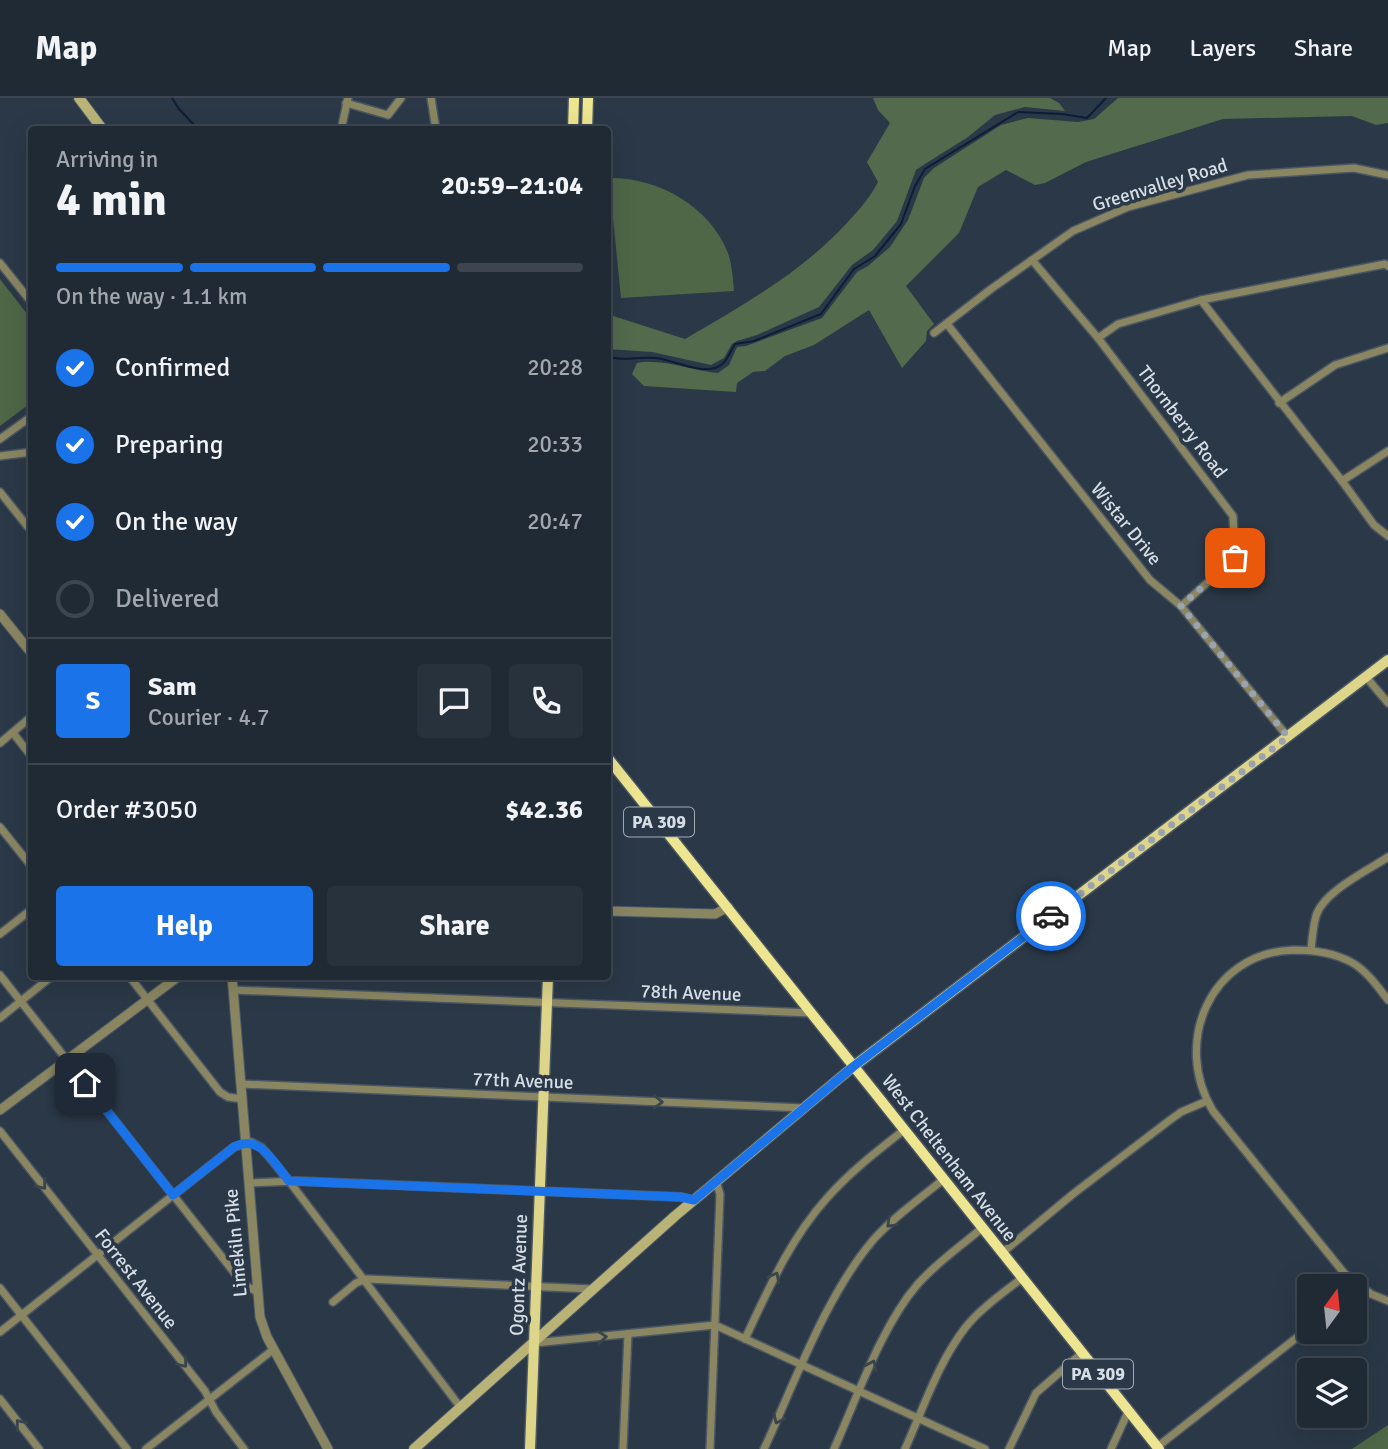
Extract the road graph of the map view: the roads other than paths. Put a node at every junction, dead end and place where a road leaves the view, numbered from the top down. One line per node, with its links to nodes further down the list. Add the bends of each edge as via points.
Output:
1 (79, 98): 7 (main road)
2 (401, 98): 6 (street, via 388,115)
3 (431, 98): 9 (street)
4 (574, 98): 10 (highway)
5 (588, 98): 11 (highway)
6 (347, 101): 8 (street)
7 (100, 126)
8 (342, 126)
9 (435, 126)
10 (573, 126)
11 (587, 126)
12 (1388, 175): 13 (street, Greenvalley Road, via 1354,168 1225,180 1110,214 1073,231)
13 (1032, 260): 18 (street, Greenvalley Road); 20 (street, Thornberry Road)
14 (0, 263): 16 (street)
15 (1388, 266): 17 (street)
16 (28, 298)
17 (1200, 300): 20 (street, via 1118,324); 22 (street)
18 (947, 324): 19 (street, Greenvalley Road); 32 (street, Wistar Drive, via 1150,580)
19 (934, 333)
20 (1098, 338): 32 (street, Thornberry Road, via 1233,516 1235,558)
21 (1388, 348): 22 (street, via 1335,365)
22 (1279, 403): 28 (street)
23 (28, 419): 24 (street)
24 (0, 439)
25 (28, 452): 27 (street)
26 (1388, 452): 28 (street)
27 (0, 456)
28 (1342, 481): 31 (street, via 1374,525)
29 (0, 492): 30 (street)
30 (28, 527)
31 (1388, 536)
32 (1181, 606): 40 (street, Wistar Drive)
33 (0, 614): 34 (street)
34 (28, 649)
35 (1388, 660): 36 (main road)
36 (1367, 677): 37 (street); 40 (main road)
37 (1388, 704)
38 (28, 720): 39 (street)
39 (13, 733): 41 (street); 42 (street)
40 (1288, 737): 66 (main road)
41 (1, 741)
42 (28, 752)
43 (611, 762): 47 (highway, West Cheltenham Avenue / PA 309)
44 (0, 827): 46 (street)
45 (1388, 857): 51 (street, via 1322,904)
46 (28, 862)
47 (728, 907): 48 (street, via 715,914); 63 (highway, West Cheltenham Avenue / PA 309)
48 (611, 911)
49 (28, 912): 50 (street)
50 (0, 934)
51 (1311, 950): 60 (street, via 1353,962); 70 (street, via 1284,950 1241,965 1207,1003 1195,1053)
52 (0, 975): 61 (street)
53 (47, 980): 61 (street)
54 (132, 980): 59 (street)
55 (174, 980): 59 (street)
56 (232, 980): 58 (street, Limekiln Pike)
57 (548, 980): 62 (main road, Ogontz Avenue)
58 (233, 990): 62 (street, 78th Avenue); 67 (street, Limekiln Pike)
59 (147, 1000): 65 (street); 69 (street, via 220,1092)
60 (1388, 1000)
61 (21, 1001): 64 (street); 65 (street)
62 (547, 1003): 63 (street, 78th Avenue); 68 (main road, Ogontz Avenue)
63 (812, 1013): 66 (highway, West Cheltenham Avenue / PA 309)
64 (0, 1018)
65 (67, 1060): 72 (street); 81 (street)
66 (854, 1066): 71 (main road); 73 (highway, West Cheltenham Avenue / PA 309)
67 (241, 1084): 68 (street, 77th Avenue); 69 (street, Limekiln Pike)
68 (544, 1098): 71 (street, 77th Avenue, one-way to 71); 80 (main road, Ogontz Avenue)
69 (242, 1099): 75 (street, Limekiln Pike)
70 (1207, 1101): 85 (street, via 1166,1123); 86 (street)
71 (804, 1108): 78 (main road)
72 (0, 1110)
73 (904, 1130): 76 (highway, West Cheltenham Avenue / PA 309); 101 (street, one-way to 73, via 786,1256 814,1213 857,1168)
74 (0, 1131): 84 (street, Forrest Avenue, one-way to 84)
75 (246, 1142): 77 (street, via 260,1146); 79 (street, Limekiln Pike); 81 (street)
76 (944, 1179): 83 (highway, West Cheltenham Avenue / PA 309); 105 (street, one-way to 105, via 893,1220 852,1267)
77 (289, 1181): 79 (street); 80 (street); 88 (street)
78 (716, 1181): 82 (main road); 97 (street, via 720,1194)
79 (249, 1183): 92 (street, Limekiln Pike)
80 (539, 1191): 82 (street); 89 (main road, Ogontz Avenue)
81 (173, 1195): 84 (street); 92 (street, via 244,1285)
82 (694, 1200): 91 (main road)
83 (982, 1228): 85 (highway, West Cheltenham Avenue / PA 309); 106 (street, one-way to 83, via 890,1326 916,1287)
84 (98, 1254): 96 (street); 108 (street, Forrest Avenue, one-way to 108)
85 (1002, 1254): 87 (highway, West Cheltenham Avenue / PA 309)
86 (1341, 1274)
87 (1022, 1278): 104 (highway, West Cheltenham Avenue / PA 309); 111 (street, via 965,1329 948,1353)
88 (363, 1280): 89 (street); 94 (street); 109 (street)
89 (536, 1286): 91 (street); 102 (main road, Ogontz Avenue)
90 (0, 1288): 96 (street)
91 (592, 1289): 102 (main road)
92 (258, 1292): 103 (street, Limekiln Pike, via 262,1326)
93 (1367, 1292): 95 (street)
94 (333, 1301)
95 (1388, 1301)
96 (21, 1315): 98 (street); 114 (street)
97 (715, 1325): 99 (street); 101 (street); 121 (street)
98 (0, 1332)
99 (628, 1334): 102 (street, one-way to 99); 120 (street)
100 (1297, 1338): 112 (street)
101 (745, 1339): 105 (street)
102 (534, 1343): 109 (main road); 119 (main road, Ogontz Avenue)
103 (274, 1349): 108 (street); 117 (street, Limekiln Pike)
104 (1082, 1353): 110 (highway, West Cheltenham Avenue / PA 309); 126 (street, via 1036,1393)
105 (803, 1365): 106 (street); 122 (street, one-way to 122)
106 (860, 1392): 111 (street); 123 (street)
107 (0, 1399): 113 (street, one-way to 107)
108 (210, 1399): 115 (street); 116 (street, Forrest Avenue)
109 (461, 1408): 118 (main road)
110 (1128, 1412): 112 (highway, West Cheltenham Avenue / PA 309); 127 (street)
111 (919, 1419): 124 (street); 125 (street)
112 (1158, 1448)
113 (39, 1449)
114 (127, 1449)
115 (146, 1449)
116 (244, 1449)
117 (328, 1449)
118 (414, 1449)
119 (530, 1449)
120 (623, 1449)
121 (710, 1449)
122 (764, 1449)
123 (834, 1449)
124 (905, 1449)
125 (985, 1449)
126 (1009, 1449)
127 (1111, 1449)

